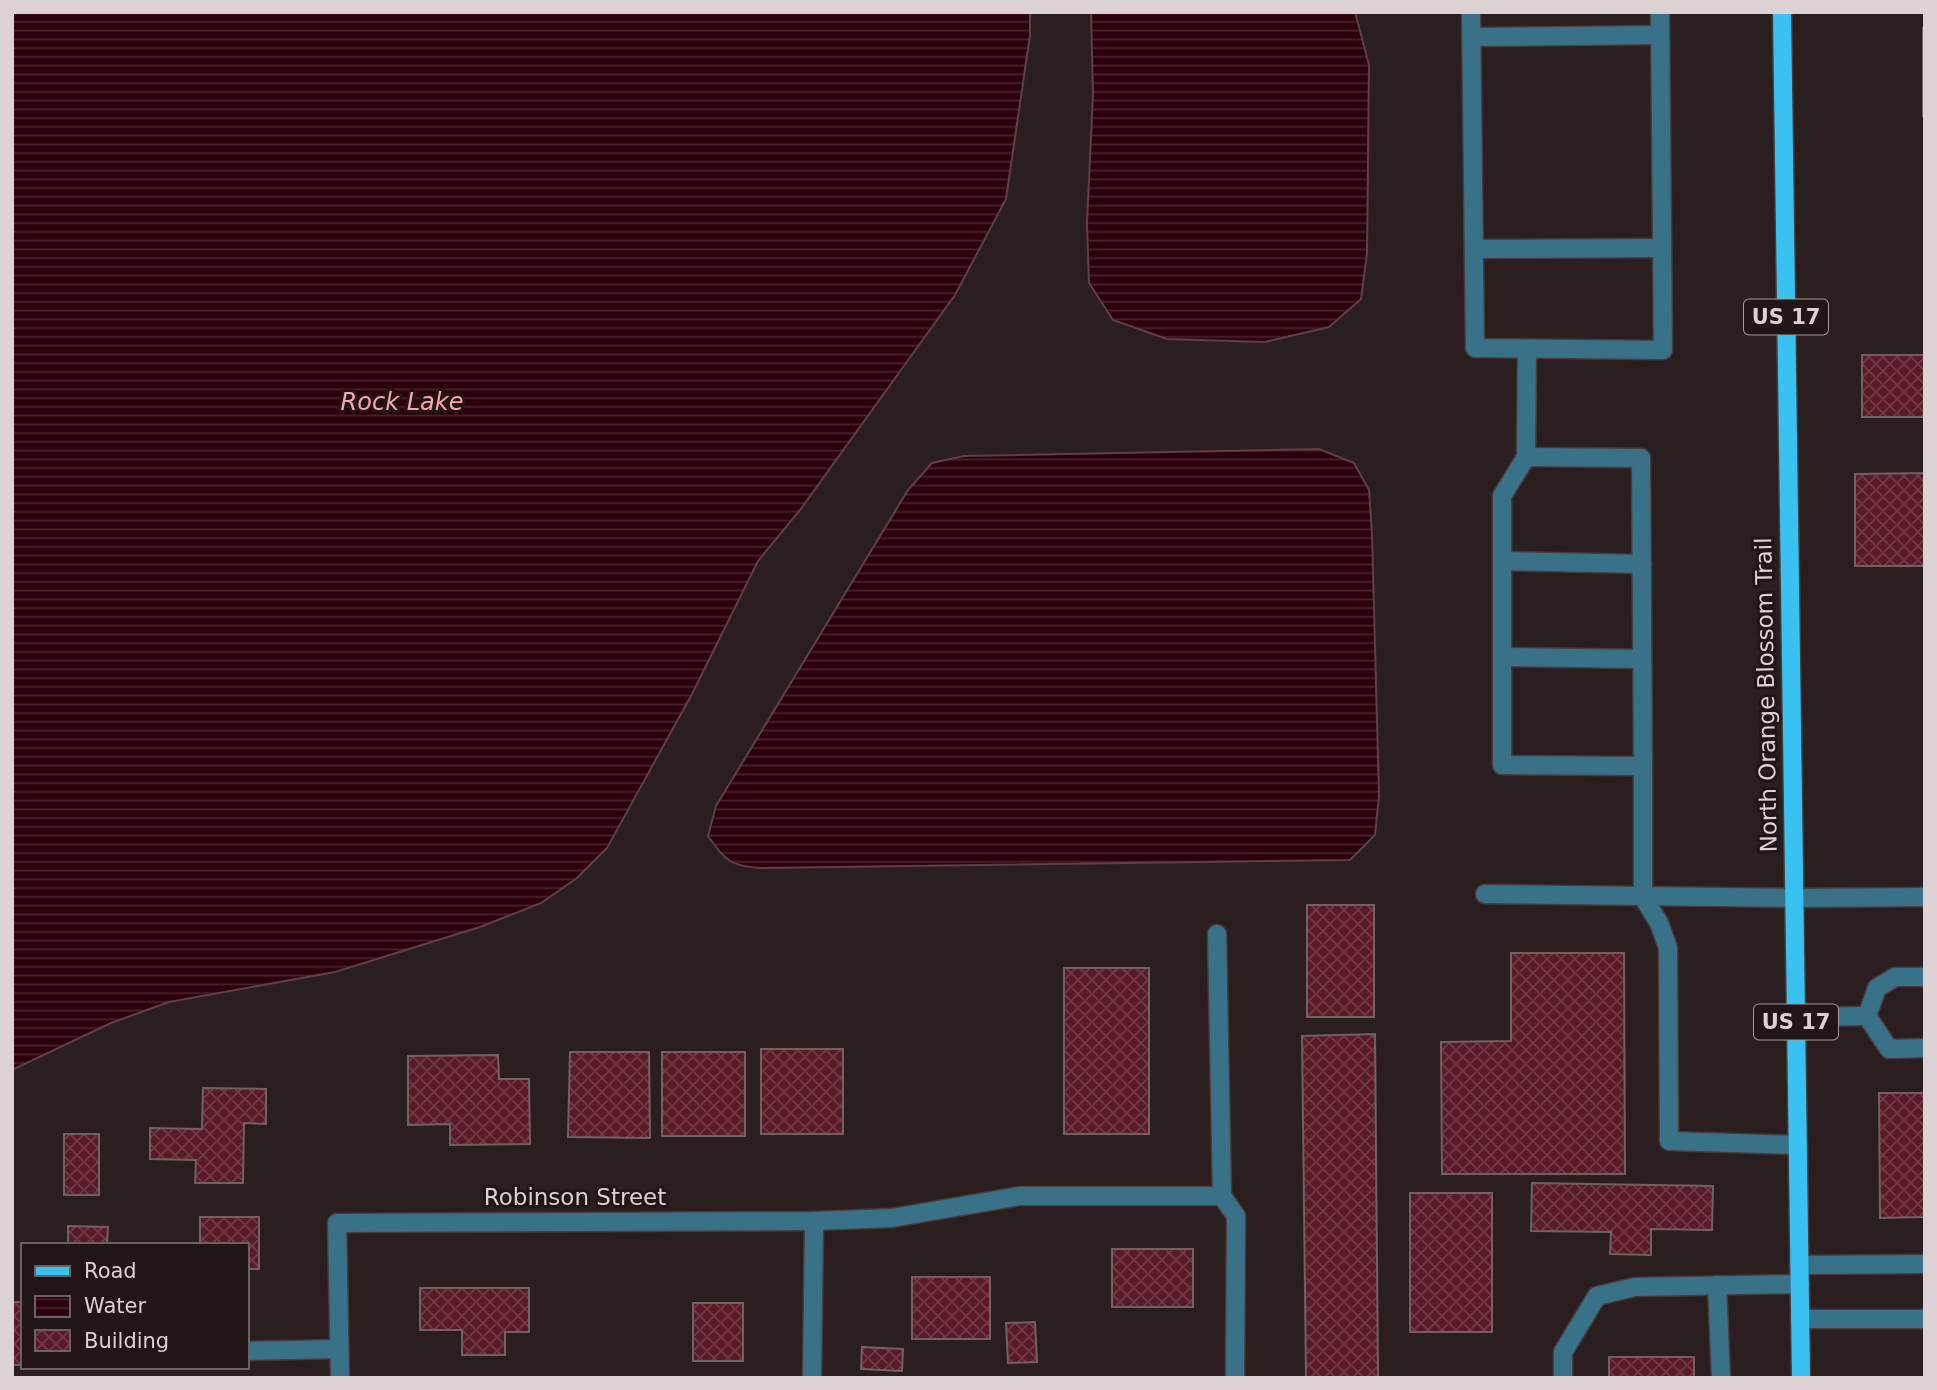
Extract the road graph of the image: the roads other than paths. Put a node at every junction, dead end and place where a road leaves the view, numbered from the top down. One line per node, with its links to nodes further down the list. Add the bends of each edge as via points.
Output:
1 (1471, 12): 5 (street)
2 (1660, 12): 4 (street)
3 (1782, 12): 18 (main road, North Orange Blossom Trail / US 17)
4 (1660, 35): 5 (street); 6 (street)
5 (1472, 37): 7 (street)
6 (1662, 248): 7 (street); 8 (street, via 1663,350)
7 (1474, 249): 8 (street, via 1475,348)
8 (1527, 349): 9 (street)
9 (1526, 457): 10 (street, via 1502,496); 11 (street, via 1641,458)
10 (1502, 561): 11 (street); 12 (street)
11 (1642, 564): 13 (street)
12 (1502, 657): 13 (street); 14 (street, via 1502,765)
13 (1642, 659): 14 (street)
14 (1643, 766): 16 (street)
15 (1485, 894): 16 (street)
16 (1643, 897): 18 (street); 24 (street, via 1668,948 1668,1141)
17 (1925, 897): 18 (street)
18 (1794, 898): 22 (main road, North Orange Blossom Trail / US 17)
19 (1217, 934): 25 (street)
20 (1925, 977): 21 (street, via 1895,977 1877,988)
21 (1867, 1016): 22 (street); 23 (street, via 1889,1049)
22 (1796, 1017): 24 (main road, North Orange Blossom Trail / US 17)
23 (1925, 1048)
24 (1798, 1145): 28 (main road, North Orange Blossom Trail / US 17)
25 (1222, 1196): 26 (street, Robinson Street, via 1020,1196 892,1218); 37 (street, via 1236,1216)
26 (814, 1221): 33 (street, Robinson Street, via 337,1223); 36 (street)
27 (1925, 1264): 28 (street)
28 (1800, 1265): 29 (main road, North Orange Blossom Trail / US 17)
29 (1800, 1284): 30 (street); 32 (main road, North Orange Blossom Trail / US 17)
30 (1717, 1285): 38 (street, via 1634,1287 1597,1296 1563,1352); 39 (street)
31 (1925, 1319): 32 (street)
32 (1800, 1320): 40 (main road, North Orange Blossom Trail / US 17)
33 (339, 1349): 34 (street); 35 (street)
34 (248, 1351)
35 (340, 1378)
36 (812, 1378)
37 (1235, 1378)
38 (1563, 1378)
39 (1721, 1378)
40 (1801, 1378)

